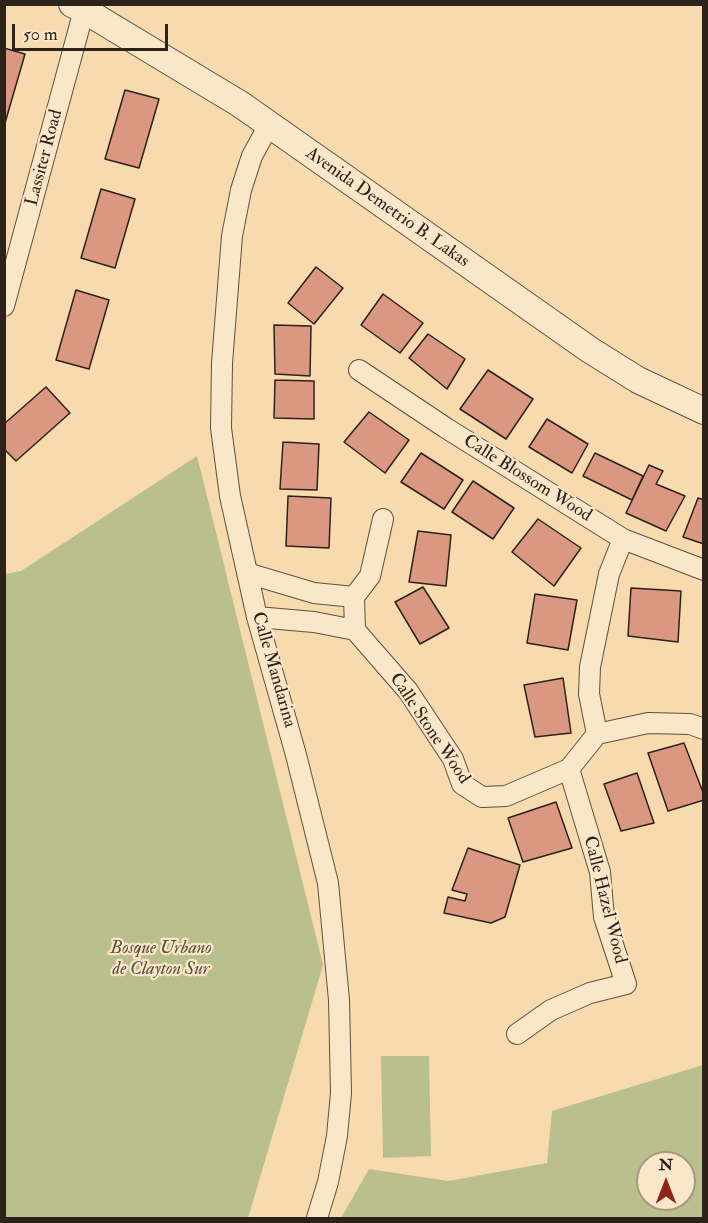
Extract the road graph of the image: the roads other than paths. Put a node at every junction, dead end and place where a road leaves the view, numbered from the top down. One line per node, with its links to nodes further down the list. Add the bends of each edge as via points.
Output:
1 (83, 6): 2 (street, Avenida Demetrio B. Lakas); 3 (street, Lassiter Road)
2 (269, 124): 5 (street, Avenida Demetrio B. Lakas, via 590,350 638,380); 9 (street, Calle Mandarina, via 252,156 241,190 232,236 222,363 221,428 230,496)
3 (4, 306)
4 (360, 370): 7 (street, Calle Blossom Wood)
5 (704, 411)
6 (384, 519): 10 (street, via 370,576)
7 (623, 539): 8 (street, Calle Blossom Wood); 14 (street, via 609,574 590,667 589,694)
8 (704, 570)
9 (247, 573): 10 (street, via 314,593); 11 (street, Calle Mandarina)
10 (354, 597): 12 (street)
11 (257, 617): 12 (street); 17 (street, Calle Mandarina, via 328,883 334,939 341,1094 332,1159)
12 (355, 630): 15 (street, Calle Stone Wood, via 408,691 453,759 462,784 482,798 506,796)
13 (704, 729): 14 (street, via 690,724 648,723)
14 (597, 734): 15 (street)
15 (569, 769): 16 (street, Calle Hazel Wood, via 600,872 604,917 626,984 590,993 551,1010)
16 (517, 1034)
17 (318, 1218)

